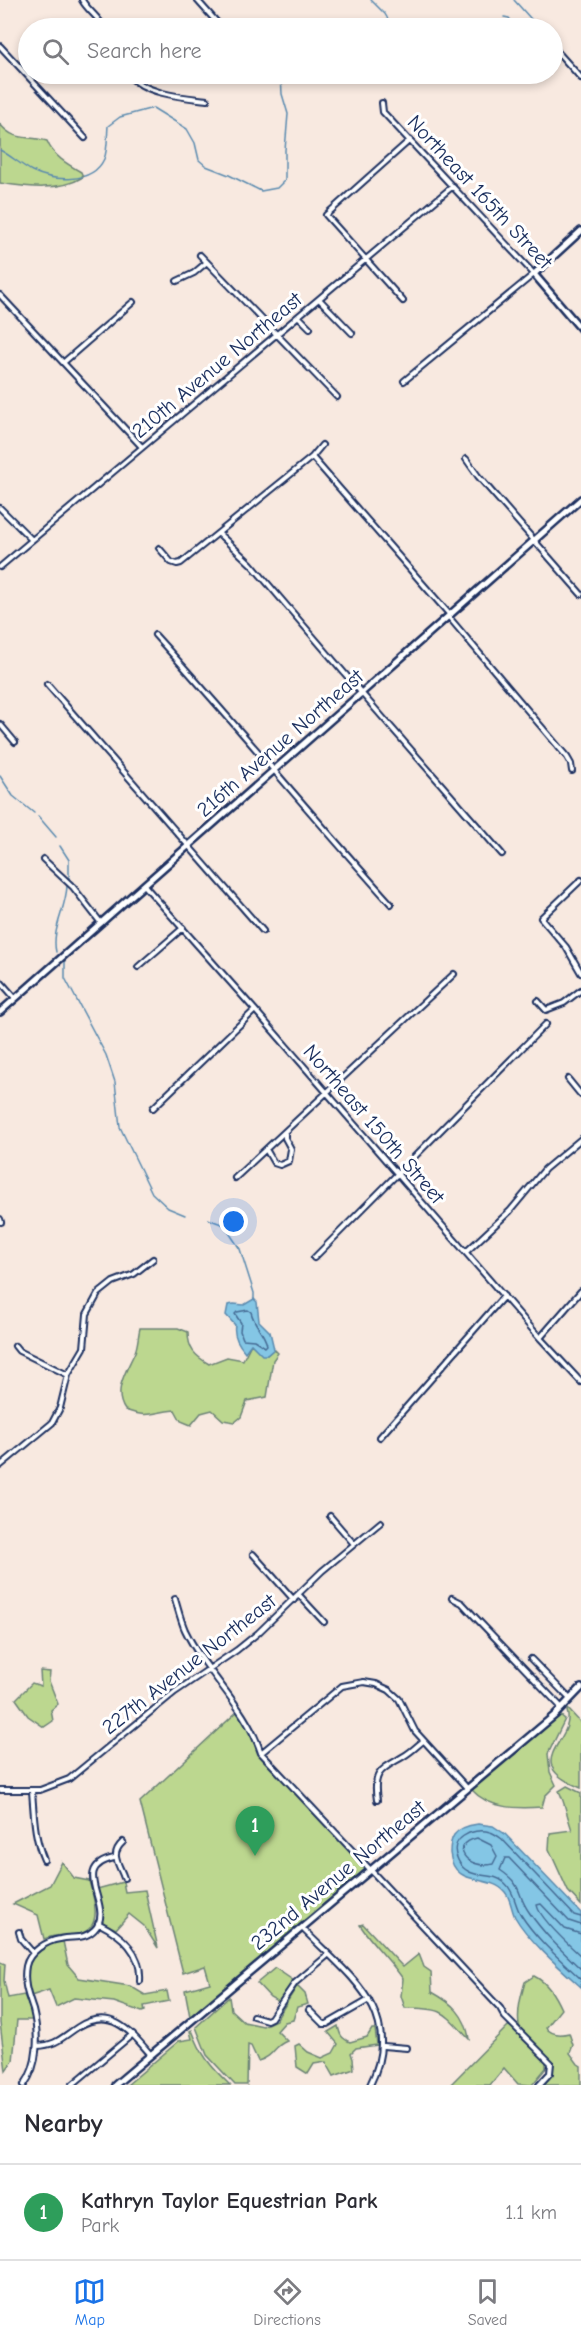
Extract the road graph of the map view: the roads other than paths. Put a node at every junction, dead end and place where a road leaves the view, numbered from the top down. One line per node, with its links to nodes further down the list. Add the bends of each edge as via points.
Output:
1 (82, 0): 3 (street)
2 (197, 0): 4 (street)
3 (98, 18)
4 (213, 18)
5 (0, 46): 7 (street)
6 (563, 58): 8 (street)
7 (18, 65)
8 (581, 78)
9 (35, 84): 13 (street)
10 (142, 84): 11 (street, via 164,93)
11 (207, 100)
12 (382, 103): 14 (street, Northeast 165th Street, via 383,112)
13 (85, 138)
14 (410, 140): 15 (street, Northeast 165th Street); 18 (street, via 326,215)
15 (453, 186): 18 (street, 210th Avenue Northeast); 20 (street, Northeast 165th Street)
16 (581, 231): 20 (street)
17 (200, 255): 19 (street)
18 (366, 260): 23 (street, 210th Avenue Northeast); 24 (street)
19 (207, 262): 21 (street); 30 (street)
20 (534, 274): 28 (street, Northeast 165th Street); 32 (street)
21 (177, 281)
22 (0, 294): 31 (street)
23 (319, 299): 26 (street, 210th Avenue Northeast); 29 (street)
24 (403, 301)
25 (133, 302): 31 (street)
26 (299, 317): 27 (street); 30 (street, 210th Avenue Northeast)
27 (310, 328)
28 (581, 329)
29 (352, 333)
30 (276, 336): 33 (street); 35 (street, 210th Avenue Northeast)
31 (64, 363): 35 (street)
32 (404, 381)
33 (337, 397)
34 (322, 445): 36 (street)
35 (142, 447): 41 (street, 210th Avenue Northeast)
36 (312, 457): 40 (street); 46 (street)
37 (466, 459): 42 (street)
38 (581, 499): 42 (street, 216th Avenue Northeast)
39 (0, 508): 41 (street)
40 (218, 533): 43 (street, via 177,564); 49 (street, via 251,564)
41 (32, 540): 44 (street, 210th Avenue Northeast)
42 (534, 540): 45 (street); 46 (street, 216th Avenue Northeast)
43 (159, 548)
44 (0, 567)
45 (581, 594)
46 (449, 616): 49 (street, 216th Avenue Northeast); 53 (street, via 567,757)
47 (155, 635): 52 (street)
48 (47, 684): 54 (street)
49 (362, 693): 52 (street, 216th Avenue Northeast); 55 (street)
50 (0, 724): 51 (street)
51 (15, 742)
52 (274, 770): 54 (street, 216th Avenue Northeast); 59 (street)
53 (572, 771)
54 (188, 846): 58 (street, 216th Avenue Northeast); 62 (street)
55 (502, 854)
56 (43, 859): 60 (street, via 73,887)
57 (581, 880): 64 (street, via 541,918 566,947)
58 (144, 885): 60 (street, 216th Avenue Northeast); 61 (street, Northeast 150th Street)
59 (391, 904)
60 (101, 923): 68 (street, 216th Avenue Northeast)
61 (183, 928): 63 (street); 70 (street, Northeast 150th Street)
62 (262, 931)
63 (138, 967)
64 (581, 973)
65 (454, 974): 74 (street)
66 (0, 981): 68 (street)
67 (581, 990): 69 (street, via 546,1010)
68 (15, 998): 71 (street, 216th Avenue Northeast)
69 (538, 1001)
70 (255, 1010): 74 (street, Northeast 150th Street); 76 (street)
71 (0, 1012)
72 (546, 1023): 80 (street)
73 (568, 1080): 75 (street)
74 (326, 1093): 77 (street); 80 (street, Northeast 150th Street)
75 (581, 1095)
76 (153, 1108)
77 (285, 1132): 79 (street); 79 (street, via 291,1149 289,1161 280,1165)
78 (581, 1139): 82 (street, via 545,1169 496,1225)
79 (266, 1150): 81 (street)
80 (398, 1175): 82 (street, Northeast 150th Street); 83 (street)
81 (234, 1178)
82 (466, 1252): 86 (street, Northeast 150th Street)
83 (315, 1258)
84 (153, 1259): 89 (street, via 98,1294 90,1306 84,1348)
85 (581, 1291): 87 (street)
86 (504, 1296): 87 (street, Northeast 150th Street); 91 (street)
87 (540, 1338): 90 (street, Northeast 150th Street)
88 (15, 1346): 89 (street)
89 (68, 1375): 92 (street, via 52,1423)
90 (581, 1382)
91 (380, 1437)
92 (0, 1466)
93 (330, 1516): 95 (street)
94 (381, 1522): 95 (street, 227th Avenue Northeast)
95 (354, 1544): 97 (street, 227th Avenue Northeast)
96 (253, 1554): 100 (street)
97 (299, 1595): 100 (street, 227th Avenue Northeast); 101 (street)
98 (452, 1598): 106 (street, via 462,1603)
99 (175, 1599): 103 (street, via 185,1630)
100 (294, 1600): 103 (street, 227th Avenue Northeast)
101 (324, 1622)
102 (531, 1659): 105 (street)
103 (210, 1669): 108 (street, via 249,1723); 111 (street, 227th Avenue Northeast, via 175,1692 69,1779)
104 (581, 1688): 105 (street, 232nd Avenue Northeast)
105 (571, 1700): 106 (street, 232nd Avenue Northeast)
106 (562, 1709): 109 (street, 232nd Avenue Northeast)
107 (423, 1741): 108 (street, via 399,1699 389,1690 376,1684 353,1683 332,1692); 109 (street); 112 (street, via 381,1770 375,1788)
108 (261, 1753): 116 (street)
109 (467, 1788): 116 (street, 232nd Avenue Northeast)
110 (0, 1790): 111 (street, 227th Avenue Northeast)
111 (32, 1791): 115 (street, via 34,1826)
112 (377, 1800)
113 (123, 1842): 114 (street)
114 (114, 1858): 117 (street); 118 (street, via 99,1864 93,1872)
115 (44, 1860)
116 (370, 1868): 119 (street, 232nd Avenue Northeast); 136 (street, via 551,2063 550,2073)
117 (124, 1878)
118 (99, 1923): 121 (street, via 81,1938 59,1939); 123 (street, via 126,1941 137,1957)
119 (302, 1928): 122 (street); 131 (street, 232nd Avenue Northeast)
120 (19, 1932): 121 (street)
121 (33, 1953): 128 (street, via 27,1963 24,1986 33,2013)
122 (328, 1955): 124 (street); 126 (street, via 295,1983 271,2018)
123 (140, 1981)
124 (369, 2000): 125 (street, via 327,2024); 129 (street, via 381,2029)
125 (309, 2010)
126 (253, 2016)
127 (133, 2034): 128 (street, via 114,2021 99,2020 78,2027 53,2045); 131 (street); 133 (street)
128 (37, 2046): 132 (street, via 31,2075)
129 (383, 2046): 130 (street); 135 (street)
130 (407, 2048)
131 (151, 2055): 134 (street, 232nd Avenue Northeast)
132 (24, 2085)
133 (72, 2085)
134 (115, 2085)
135 (370, 2085)
136 (539, 2085)

